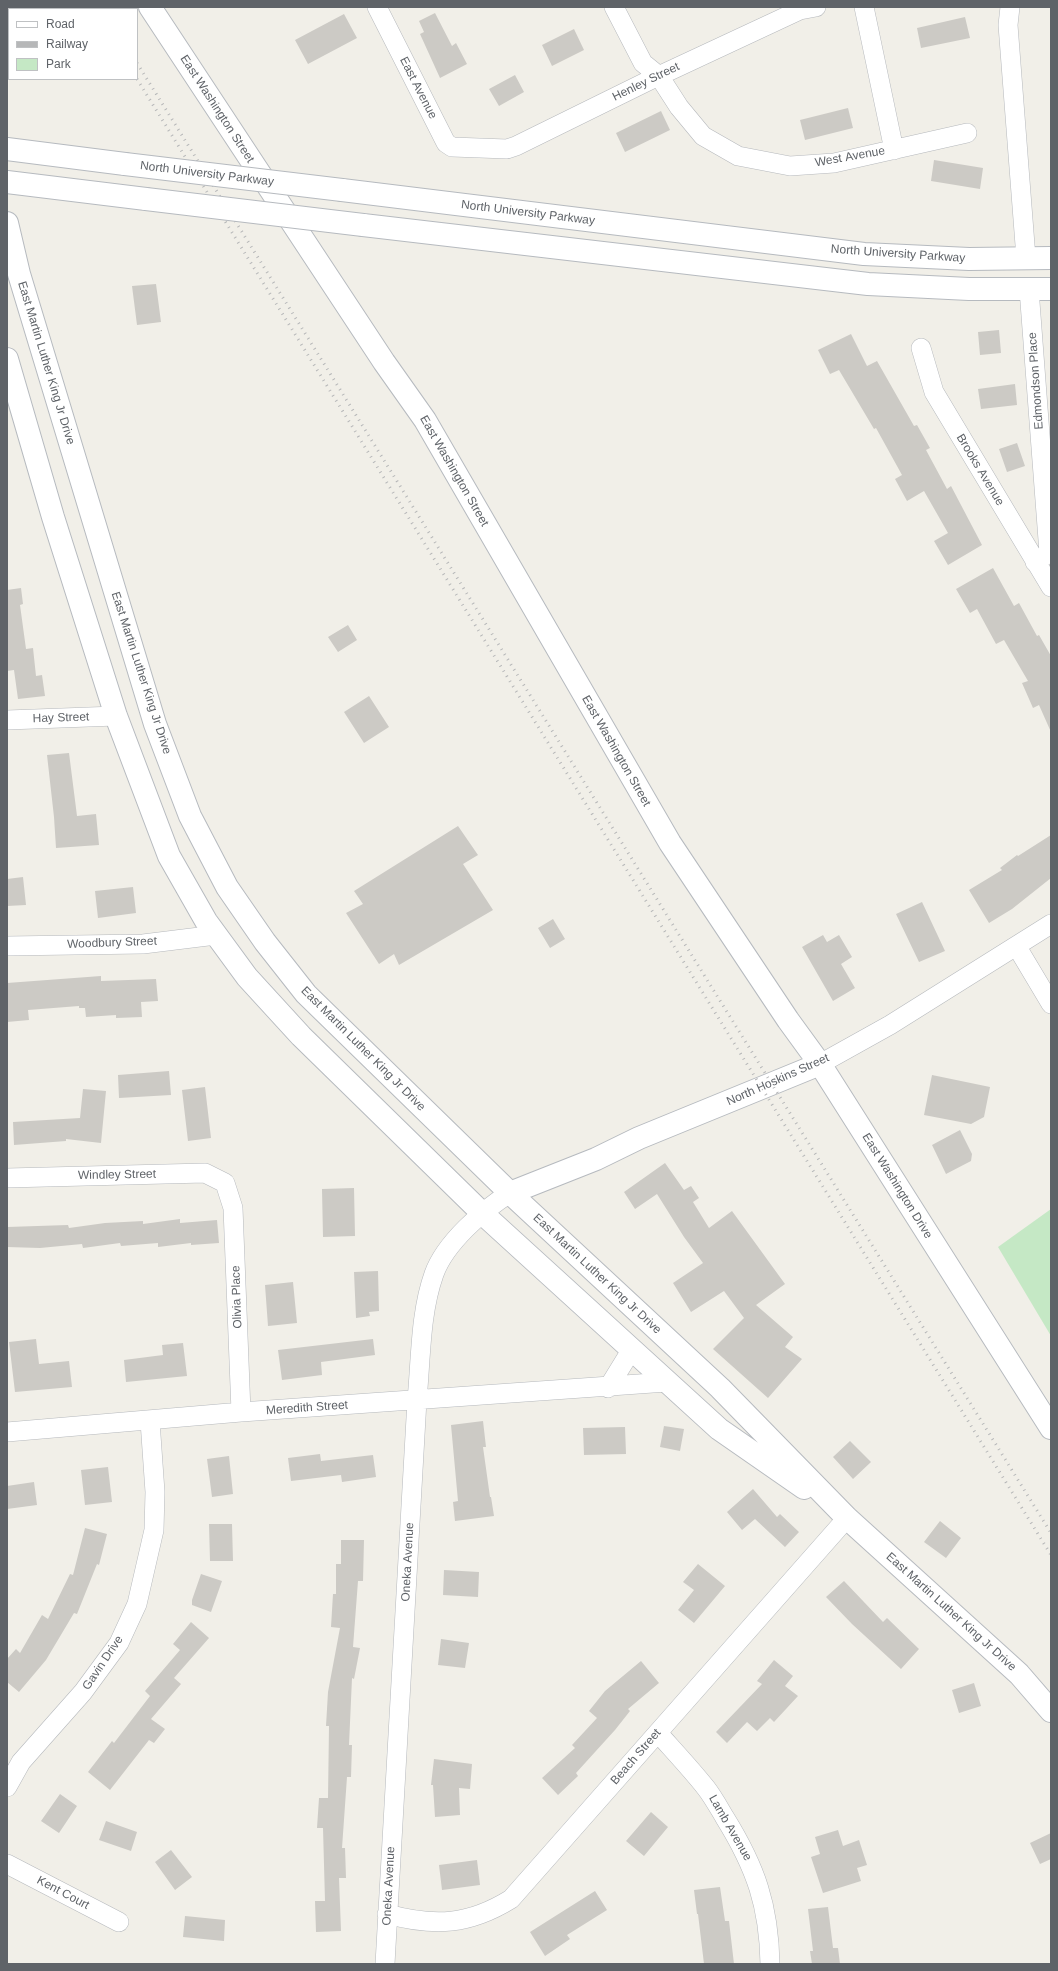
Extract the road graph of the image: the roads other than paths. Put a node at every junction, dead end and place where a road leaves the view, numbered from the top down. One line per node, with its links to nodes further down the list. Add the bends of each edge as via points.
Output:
1 (150, 7): 27 (main road, East Washington Street, via 425,420 670,843)
2 (377, 7): 9 (street, East Avenue, via 446,143)
3 (614, 7): 7 (street, West Avenue, via 643,63)
4 (816, 7): 7 (street, Henley Street, via 800,10)
5 (864, 7): 11 (street)
6 (1010, 7): 14 (street, via 1008,25)
7 (659, 76): 9 (street, Henley Street, via 516,146 507,149); 11 (street, West Avenue, via 679,107 703,136 738,156 790,166 834,163)
8 (968, 133): 11 (street, West Avenue)
9 (475, 148)
10 (7, 149): 14 (main road, North University Parkway, bridge, via 864,254)
11 (894, 150)
12 (7, 182): 16 (main road, bridge, via 809,278 969,289)
13 (7, 223): 33 (main road, East Martin Luther King Jr Drive, via 19,274 155,724 190,816 227,887 265,942 306,994)
14 (1026, 258): 15 (main road, North University Parkway)
15 (1051, 258)
16 (1029, 289): 17 (main road); 20 (street, Edmondson Place, via 1049,553)
17 (1051, 289)
18 (921, 348): 20 (street, Brooks Avenue, via 934,392)
19 (7, 359): 22 (main road, East Martin Luther King Jr Drive, via 53,517)
20 (1035, 562): 21 (street, Brooks Avenue)
21 (1051, 587)
22 (116, 716): 23 (street, Hay Street); 25 (main road, East Martin Luther King Jr Drive, via 169,856)
23 (7, 720)
24 (1051, 924): 28 (street, North Hoskins Street)
25 (216, 935): 26 (street, Woodbury Street, via 143,944); 34 (main road, East Martin Luther King Jr Drive, via 247,977 300,1036)
26 (7, 946)
27 (739, 946): 30 (main road, East Washington Drive)
28 (1016, 947): 29 (street); 30 (street, North Hoskins Street, via 890,1025)
29 (1051, 1004)
30 (820, 1064): 33 (main road, North Hoskins Street); 41 (main road, East Washington Drive)
31 (7, 1178): 32 (street, Windley Street, via 205,1173)
32 (225, 1182): 39 (street, Olivia Place, via 233,1208)
33 (510, 1193): 34 (street, Oneka Avenue); 43 (main road, East Martin Luther King Jr Drive, via 720,1388)
34 (482, 1214): 35 (main road, East Martin Luther King Jr Drive); 38 (street, Oneka Avenue, via 452,1244 434,1272 424,1313)
35 (632, 1349): 36 (main road, East Martin Luther King Jr Drive); 37 (street)
36 (667, 1382): 37 (street, Meredith Street); 43 (main road, East Martin Luther King Jr Drive, via 719,1429)
37 (608, 1388): 38 (street, Meredith Street)
38 (417, 1400): 39 (street, Meredith Street); 48 (street, Oneka Avenue)
39 (241, 1412): 40 (street, Meredith Street)
40 (150, 1421): 42 (street, Meredith Street); 46 (street, Gavin Drive, via 154,1530 137,1604 118,1643 83,1692 22,1762)
41 (1051, 1428)
42 (7, 1432)
43 (847, 1518): 44 (main road, East Martin Luther King Jr Drive, via 1019,1674); 45 (street, Beach Street)
44 (1051, 1711)
45 (658, 1733): 48 (street, Beach Street, via 511,1900 492,1911 455,1920 411,1920); 51 (street, Lamb Avenue, via 706,1788 739,1840 757,1879 765,1908 770,1940)
46 (7, 1787)
47 (7, 1864): 49 (street, Kent Court)
48 (387, 1914): 50 (street, Oneka Avenue)
49 (119, 1922)
50 (385, 1964)
51 (770, 1964)

